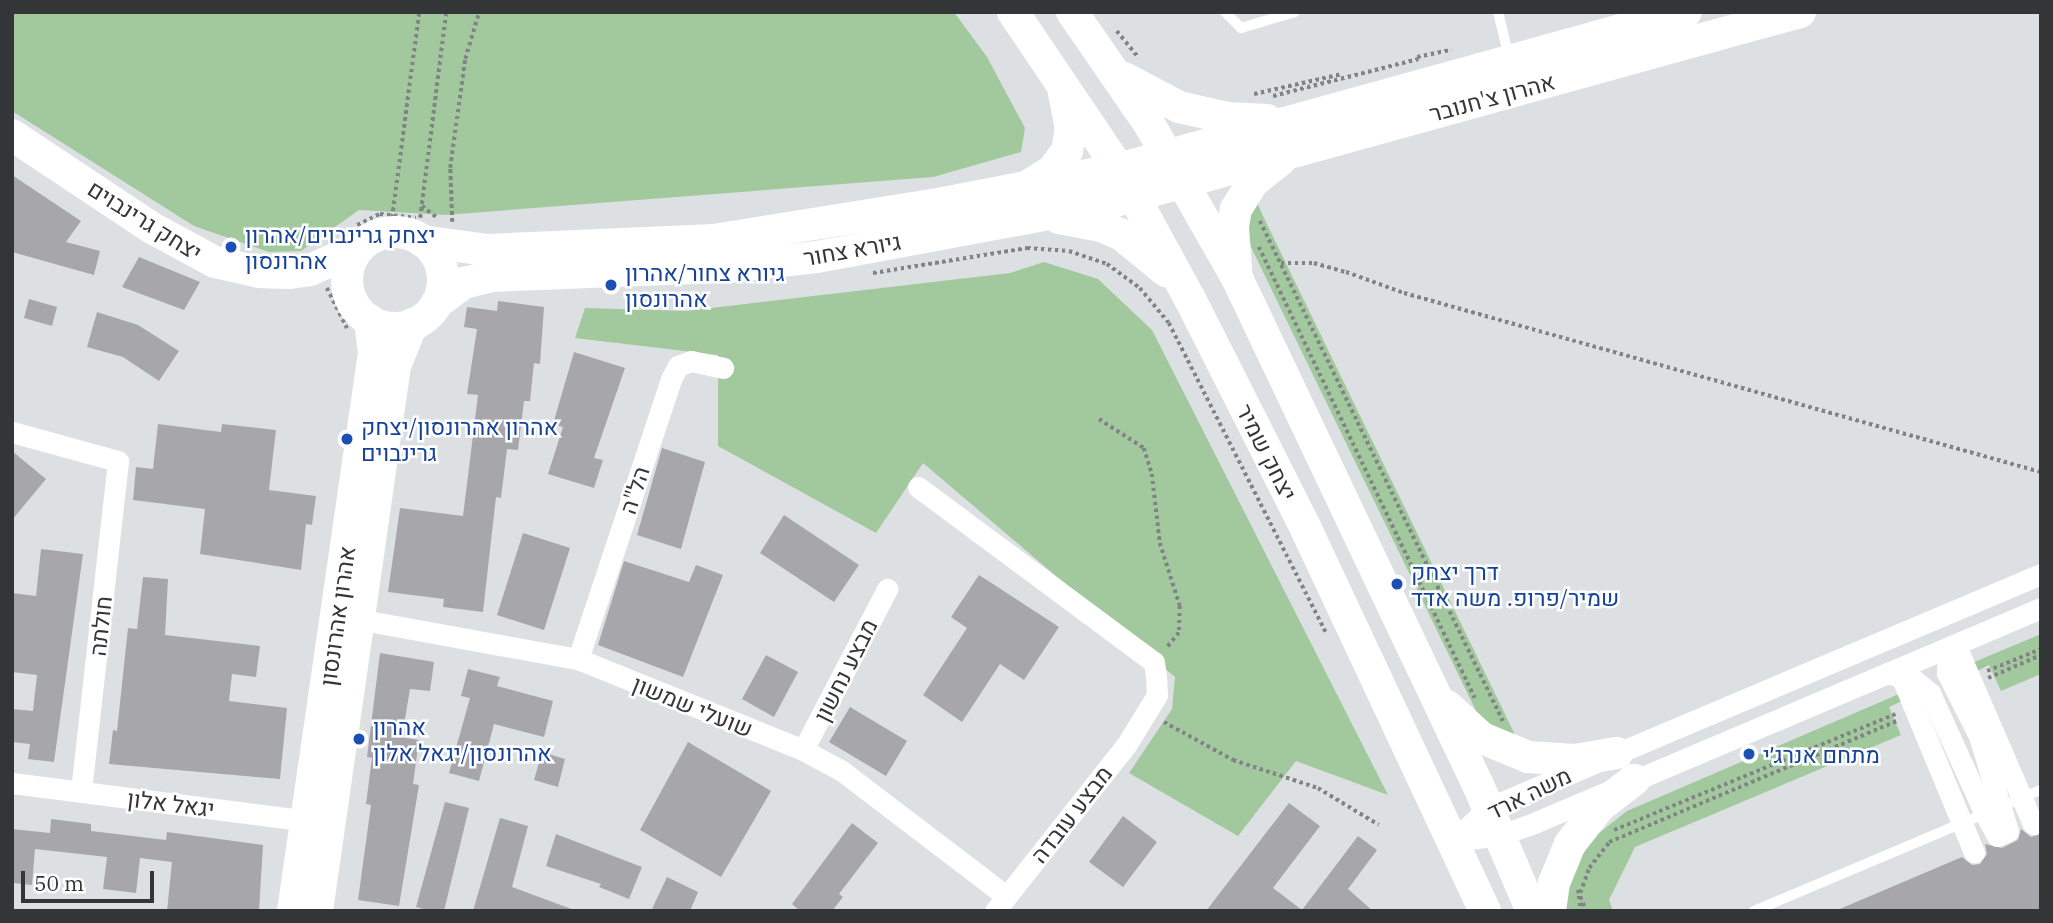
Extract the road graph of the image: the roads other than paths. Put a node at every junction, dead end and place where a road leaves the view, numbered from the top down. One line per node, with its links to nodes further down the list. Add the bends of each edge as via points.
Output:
1 (1013, 12): 9 (street, יצחק שמיר)
2 (1072, 12): 8 (street, יצחק שמיר)
3 (1225, 12): 4 (lane, via 1241,28)
4 (1295, 12)
5 (1498, 12): 10 (lane)
6 (1686, 12): 10 (street, אהרון צ'חנובר)
7 (1800, 12): 10 (street, אהרון צ'חנובר)
8 (1127, 69): 11 (street, via 1157,99 1195,112 1251,120); 14 (street, יצחק שמיר)
9 (1057, 76): 15 (street, יצחק שמיר); 17 (street, via 1070,113 1067,151 1053,170)
10 (1499, 79): 11 (street, אהרון צ'חנובר); 13 (street, אהרון צ'חנובר)
11 (1303, 118): 14 (street, אהרון צ'חנובר)
12 (12, 135): 22 (street, יצחק גרינבוים, via 192,251 215,262)
13 (1292, 153): 16 (street, אהרון צ'חנובר); 23 (street, via 1263,172 1242,196 1233,227)
14 (1169, 156): 15 (street, גיורא צחור); 16 (street, יצחק שמיר)
15 (1119, 169): 17 (street, גיורא צחור); 18 (street, יצחק שמיר)
16 (1184, 183): 18 (street, גיורא צחור); 23 (street, יצחק שמיר)
17 (1017, 190): 20 (street, גיורא צחור, via 715,240 487,250)
18 (1135, 197): 19 (street, גיורא צחור); 25 (street, יצחק שמיר)
19 (1012, 220): 25 (street, via 1078,220 1110,230 1141,247); 26 (street, גיורא צחור, via 817,257 492,276 464,283)
20 (409, 237): 21 (street); 26 (street, via 439,262 442,276)
21 (359, 248): 22 (street, יצחק גרינבוים, via 310,270); 24 (street, via 348,270)
22 (289, 273): 24 (street, יצחק גרינבוים)
23 (1238, 280): 39 (street, יצחק שמיר)
24 (349, 295): 27 (street)
25 (1190, 299): 51 (street, יצחק שמיר, via 1307,531)
26 (437, 303): 28 (street)
27 (369, 320): 28 (street, via 391,328); 35 (street, אהרון אהרונסון, via 375,344)
28 (412, 324): 35 (street, אהרון אהרונסון, via 396,366)
29 (723, 368): 37 (street, הל"ה, via 691,360 678,366 671,379)
30 (12, 432): 44 (street, חולתה, via 118,461)
31 (918, 487): 53 (street, מבצע עובדה, via 1154,663 1157,695 1145,716)
32 (2041, 574): 41 (street, משה ארד)
33 (887, 589): 40 (street, מבצע נחשון)
34 (2041, 608): 36 (street, משה ארד)
35 (349, 617): 37 (street, שועלי שמשון); 47 (street, אהרון אהרונסון)
36 (1959, 644): 38 (street, משה ארד); 45 (street, via 1971,682); 46 (street, via 1948,655 1947,673 1979,736)
37 (578, 659): 40 (street, שועלי שמשון)
38 (1894, 674): 42 (street, משה ארד); 46 (street, via 1920,684 1933,698); 49 (street, via 1915,709)
39 (1430, 686): 41 (street, via 1482,738 1510,752 1552,761); 48 (street, יצחק שמיר)
40 (803, 750): 53 (street, שועלי שמשון, via 842,771)
41 (1617, 753): 48 (street, משה ארד)
42 (1634, 780): 48 (street, משה ארד); 58 (street, via 1584,824 1561,864)
43 (12, 783): 44 (street, יגאל אלון)
44 (81, 792): 47 (street, יגאל אלון)
45 (2031, 794): 46 (lane); 50 (street)
46 (1993, 810): 49 (lane)
47 (318, 822): 54 (street, אהרון אהרונסון); 55 (street, אהרון אהרונסון)
48 (1495, 822): 51 (street, משה ארד); 57 (street, יצחק שמיר)
49 (1962, 823): 52 (street); 59 (lane)
50 (2033, 824)
51 (1453, 841): 56 (street, יצחק שמיר)
52 (1974, 852)
53 (1001, 903)
54 (293, 911)
55 (317, 911)
56 (1485, 911)
57 (1532, 911)
58 (1550, 911)
59 (1754, 911)

